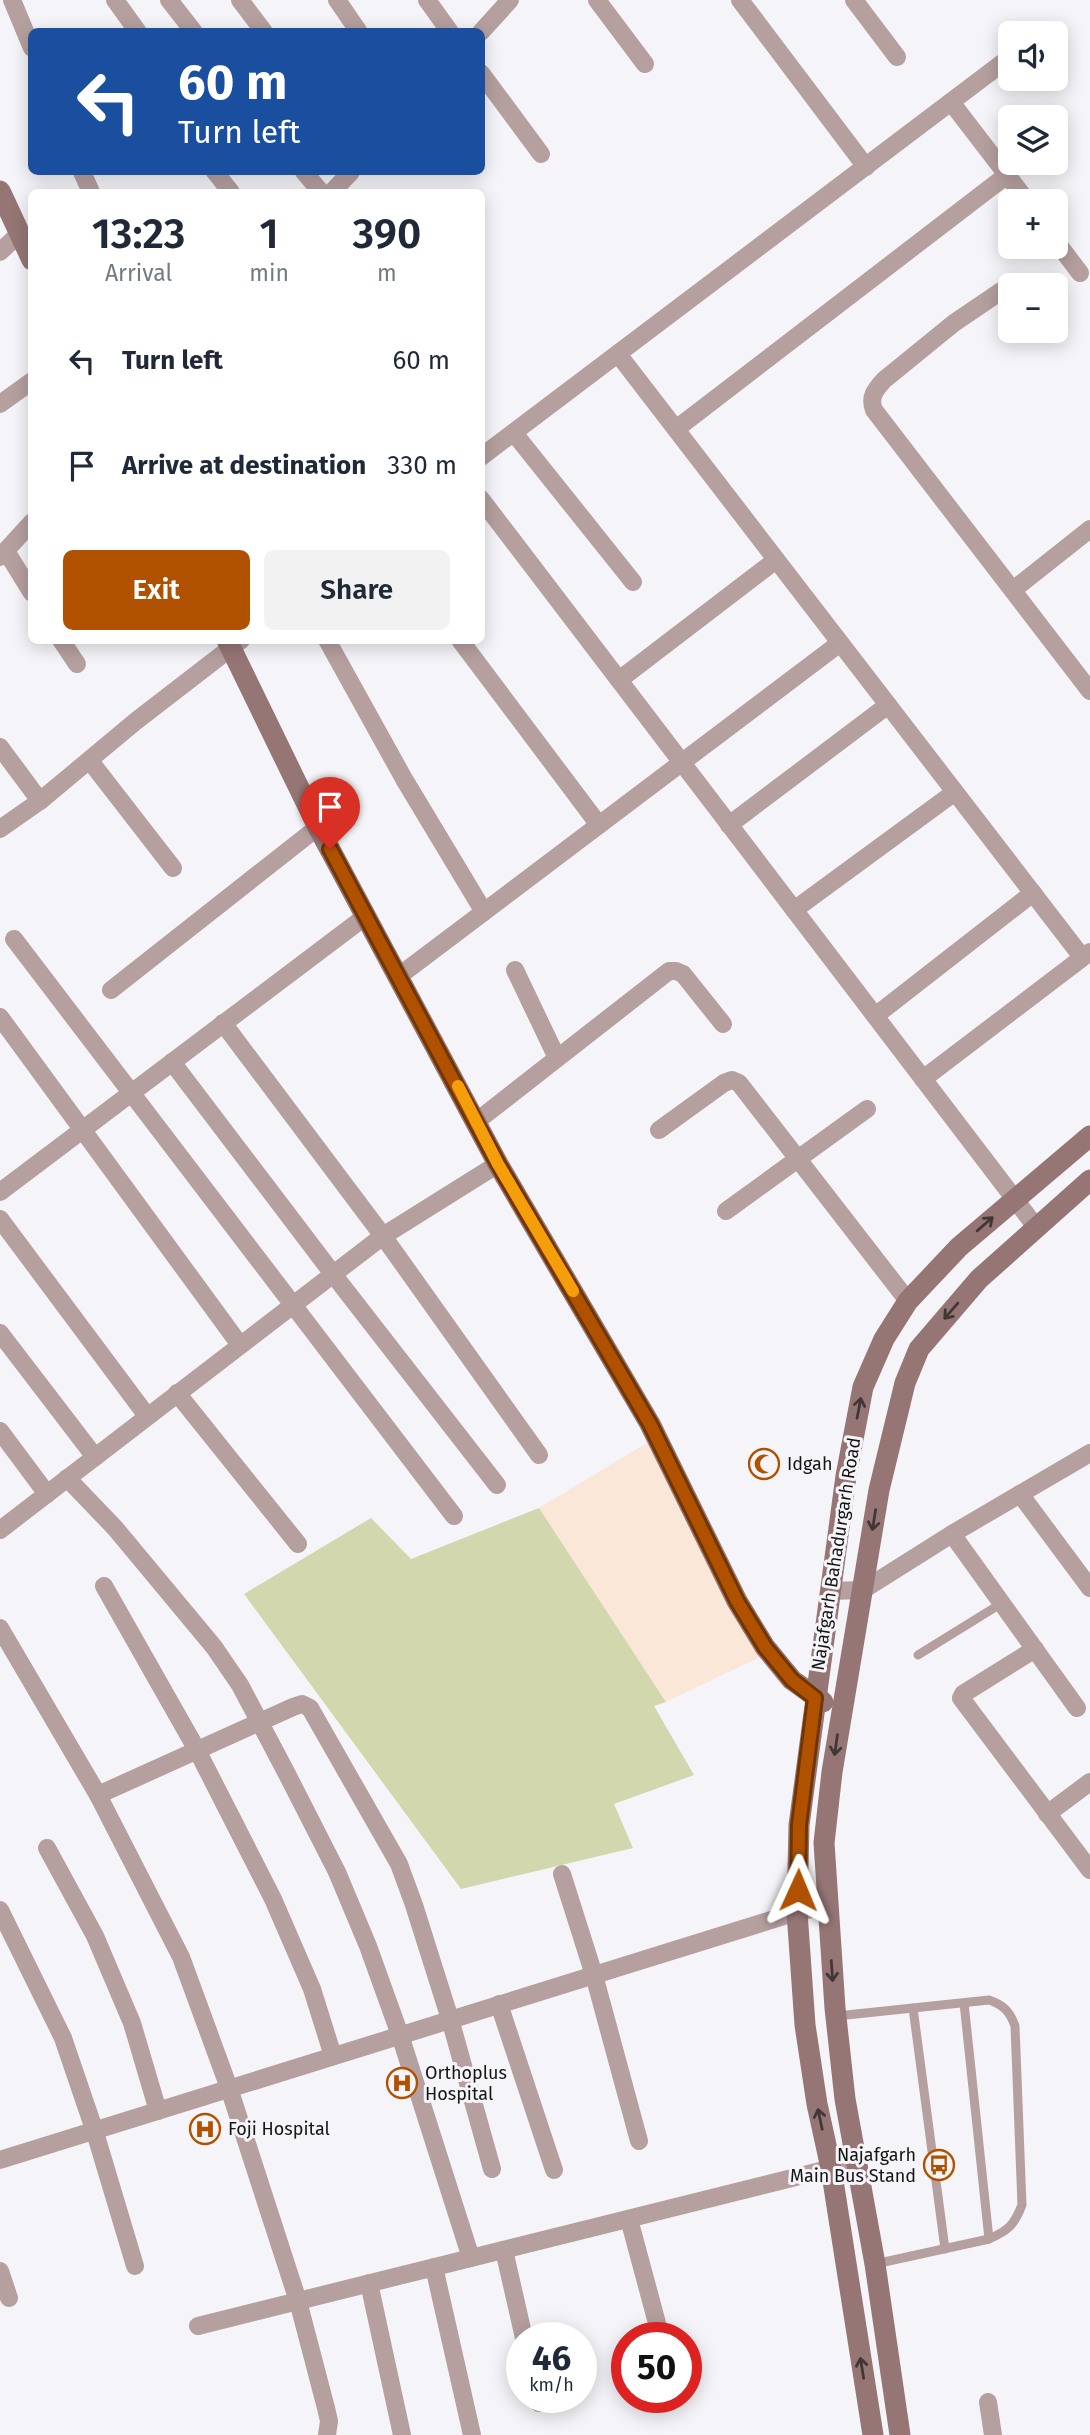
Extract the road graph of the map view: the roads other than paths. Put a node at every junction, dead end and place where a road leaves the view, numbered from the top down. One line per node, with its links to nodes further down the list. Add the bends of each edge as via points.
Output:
1 (12, 0): 17 (street)
2 (115, 0): 11 (street)
3 (169, 0): 12 (street)
4 (240, 0): 13 (street)
5 (337, 0): 14 (street)
6 (426, 0): 15 (street)
7 (510, 0): 16 (street)
8 (597, 0): 19 (street)
9 (740, 0): 25 (street)
10 (855, 0): 18 (street)
11 (135, 28)
12 (191, 28)
13 (261, 28)
14 (356, 28)
15 (447, 28)
16 (485, 28)
17 (28, 38)
18 (897, 57)
19 (645, 64)
20 (998, 66): 22 (street)
21 (485, 78): 23 (street)
22 (951, 102): 24 (street); 25 (street)
23 (541, 154)
24 (998, 163)
25 (866, 167): 41 (street)
26 (217, 175): 30 (street)
27 (307, 175): 31 (street)
28 (348, 175): 32 (street)
29 (1007, 175): 33 (street); 44 (street)
30 (229, 189)
31 (318, 189)
32 (335, 189)
33 (1018, 189)
34 (0, 191): 35 (main road)
35 (19, 236): 36 (street); 37 (main road)
36 (0, 252)
37 (28, 253)
38 (1068, 257): 39 (street)
39 (1080, 273)
40 (998, 293): 54 (street, via 884,380 871,402)
41 (618, 354): 44 (street); 45 (street)
42 (28, 384): 43 (street)
43 (0, 404)
44 (676, 429): 51 (street)
45 (514, 433): 46 (street); 52 (street)
46 (485, 454)
47 (485, 504): 62 (street)
48 (28, 526): 50 (street)
49 (1090, 529): 54 (street)
50 (3, 554): 53 (street)
51 (776, 560): 55 (street); 62 (street)
52 (633, 582)
53 (28, 588)
54 (1013, 590): 63 (street)
55 (840, 643): 64 (street); 67 (street)
56 (64, 644): 61 (street)
57 (232, 644): 66 (street)
58 (233, 644): 72 (main road)
59 (329, 644): 77 (street)
60 (463, 644): 70 (street)
61 (76, 664)
62 (619, 680): 67 (street)
63 (1090, 691)
64 (888, 705): 68 (street); 71 (street)
65 (0, 747): 69 (street)
66 (90, 761): 69 (street); 74 (street)
67 (682, 762): 70 (street); 71 (street)
68 (955, 792): 75 (street); 76 (street)
69 (40, 801): 73 (street)
70 (599, 825): 77 (street)
71 (729, 825): 76 (street)
72 (318, 827): 78 (main road); 83 (street)
73 (0, 829)
74 (173, 868)
75 (1033, 893): 80 (street); 84 (street)
76 (794, 910): 84 (street)
77 (484, 912): 82 (street)
78 (366, 916): 82 (main road); 86 (street)
79 (14, 939): 91 (street)
80 (1086, 955): 90 (street)
81 (515, 970): 88 (street)
82 (399, 976): 93 (main road)
83 (111, 989)
84 (875, 1016): 90 (street)
85 (0, 1017): 94 (street)
86 (223, 1023): 89 (street); 105 (street)
87 (723, 1024): 88 (street, via 683,974 669,971)
88 (557, 1058): 93 (street)
89 (172, 1062): 91 (street); 106 (street)
90 (923, 1079): 101 (street)
91 (131, 1093): 94 (street); 108 (street)
92 (867, 1109): 97 (street)
93 (477, 1121): 98 (main road)
94 (82, 1129): 100 (street); 110 (street)
95 (659, 1130): 97 (street, via 732,1080)
96 (1090, 1136): 101 (main road, Najafgarh Bahadurgarh Road)
97 (798, 1159): 102 (street); 107 (street)
98 (498, 1164): 105 (street); 133 (main road, via 650,1424 737,1601 771,1655)
99 (1090, 1180): 104 (main road, Najafgarh Bahadurgarh Road)
100 (0, 1192)
101 (1014, 1199): 104 (street); 107 (main road, Najafgarh Bahadurgarh Road, one-way to 101, via 959,1247)
102 (726, 1211)
103 (0, 1219): 112 (street)
104 (1036, 1227): 127 (main road, Najafgarh Bahadurgarh Road, one-way to 127, via 979,1279 919,1349 905,1383 879,1490)
105 (383, 1236): 106 (street); 115 (street)
106 (333, 1274): 108 (street); 118 (street)
107 (908, 1301): 128 (main road, Najafgarh Bahadurgarh Road, one-way to 107, via 863,1387 884,1339)
108 (293, 1305): 110 (street); 121 (street)
109 (0, 1333): 116 (street)
110 (240, 1345): 111 (street)
111 (177, 1394): 112 (street); 124 (street)
112 (148, 1416): 116 (street)
113 (0, 1431): 119 (street)
114 (1090, 1453): 120 (street)
115 (540, 1455)
116 (95, 1457): 117 (street)
117 (67, 1478): 119 (street); 136 (street, via 116,1528 214,1647)
118 (497, 1485)
119 (47, 1494): 122 (street)
120 (1020, 1494): 123 (street); 126 (street)
121 (454, 1516)
122 (0, 1530)
123 (952, 1534): 127 (street); 129 (street)
124 (298, 1544)
125 (104, 1586): 137 (street)
126 (1090, 1588)
127 (863, 1590): 128 (street); 135 (main road, Najafgarh Bahadurgarh Road)
128 (830, 1591): 133 (main road, Najafgarh Bahadurgarh Road)
129 (1002, 1603): 131 (street); 132 (lane)
130 (0, 1628): 139 (street)
131 (1035, 1649): 134 (street); 140 (street, via 961,1698)
132 (918, 1655)
133 (815, 1698): 135 (main road); 146 (main road, Najafgarh Bahadurgarh Road, via 799,1825)
134 (1077, 1708)
135 (842, 1713): 144 (main road, Najafgarh Bahadurgarh Road, one-way to 144, via 824,1843)
136 (260, 1722): 137 (street); 152 (street, via 302,1704 310,1708 399,1864); 153 (street, via 337,1872)
137 (197, 1750): 139 (street); 154 (street, via 273,1899 312,1989)
138 (1090, 1782): 140 (street)
139 (98, 1795): 155 (street, via 181,1957)
140 (1047, 1814): 142 (street)
141 (47, 1848): 156 (street, via 95,1936 132,2023)
142 (1090, 1870)
143 (562, 1874): 147 (street)
144 (827, 1906): 146 (street); 151 (main road, Najafgarh Bahadurgarh Road, one-way to 151)
145 (0, 1910): 157 (street, via 53,2015)
146 (797, 1912): 147 (street); 161 (main road, Najafgarh Bahadurgarh Road, one-way to 146, via 805,2025)
147 (594, 1975): 149 (street); 158 (street)
148 (964, 2003): 150 (lane); 165 (lane); 165 (lane, via 989,2000 1001,2004 1015,2026 1022,2205 1015,2223)
149 (499, 2004): 152 (street); 163 (street)
150 (913, 2008): 151 (lane); 166 (lane)
151 (837, 2016): 160 (main road, Najafgarh Bahadurgarh Road)
152 (450, 2019): 153 (street); 162 (street)
153 (400, 2035): 154 (street); 168 (street)
154 (333, 2056): 155 (street)
155 (229, 2088): 156 (street); 175 (street)
156 (158, 2110): 157 (street)
157 (94, 2129): 159 (street); 170 (street)
158 (639, 2141)
159 (0, 2160)
160 (856, 2162): 161 (street); 169 (main road, Najafgarh Bahadurgarh Road)
161 (831, 2168): 164 (street); 183 (main road, Najafgarh Bahadurgarh Road, one-way to 161)
162 (492, 2169)
163 (554, 2170)
164 (629, 2219): 167 (street); 177 (street)
165 (989, 2239): 166 (lane)
166 (945, 2249): 169 (lane)
167 (504, 2250): 168 (street); 176 (street)
168 (471, 2258): 171 (street)
169 (875, 2264): 184 (main road, Najafgarh Bahadurgarh Road)
170 (135, 2266)
171 (435, 2267): 173 (street); 182 (street)
172 (0, 2271): 174 (street)
173 (369, 2283): 175 (street); 181 (street)
174 (9, 2298)
175 (299, 2301): 178 (street); 180 (street, via 329,2421)
176 (520, 2322)
177 (657, 2322)
178 (198, 2326)
179 (988, 2402): 185 (street)
180 (327, 2435)
181 (402, 2435)
182 (472, 2435)
183 (873, 2435)
184 (900, 2435)
185 (993, 2435)

